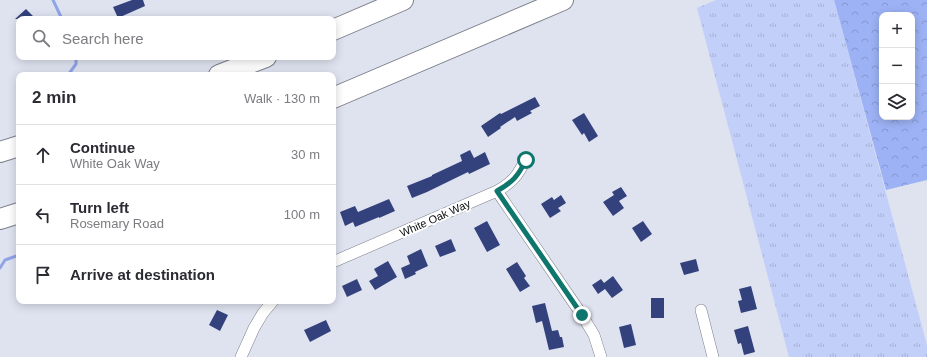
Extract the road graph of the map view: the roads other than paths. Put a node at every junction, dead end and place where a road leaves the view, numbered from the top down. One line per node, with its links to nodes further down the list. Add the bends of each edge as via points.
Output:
1 (403, 0): 3 (highway)
2 (563, 0): 6 (highway)
3 (336, 29)
4 (258, 60): 5 (highway)
5 (227, 72)
6 (336, 97)
7 (16, 147): 8 (highway)
8 (0, 152)
9 (526, 160): 10 (street, White Oak Way, via 519,174)
10 (497, 191): 13 (street, White Oak Way); 17 (street, via 582,315 594,336)
11 (16, 214): 12 (highway)
12 (0, 219)
13 (336, 261)
14 (270, 304): 16 (street, via 254,328)
15 (701, 310): 18 (street)
16 (241, 357)
17 (601, 357)
18 (713, 357)

